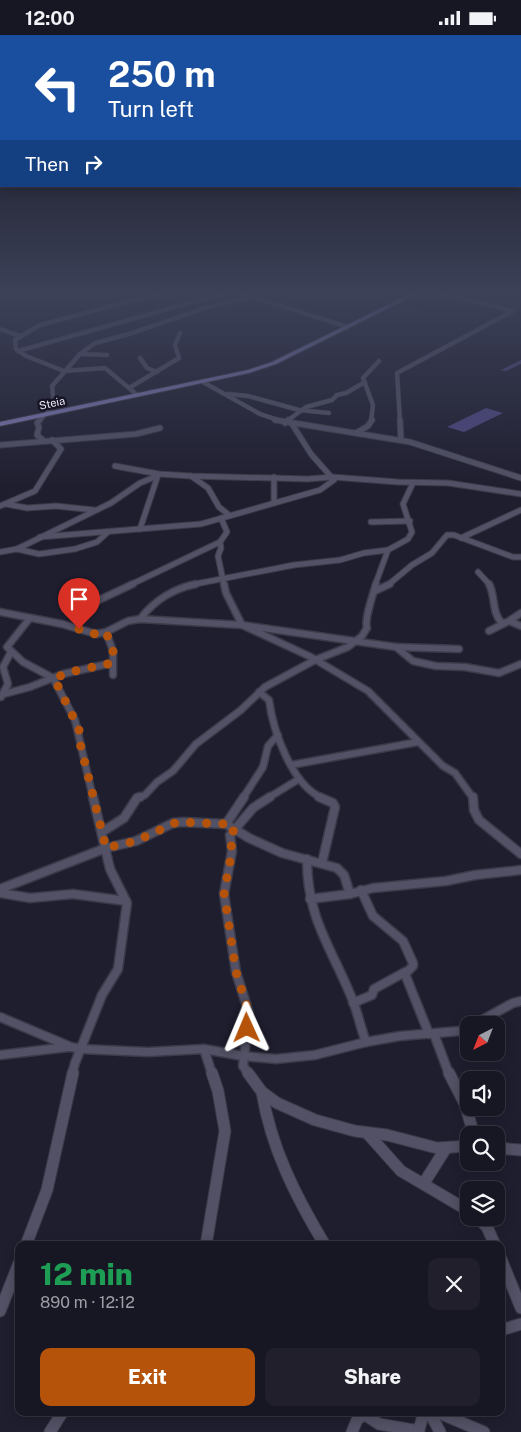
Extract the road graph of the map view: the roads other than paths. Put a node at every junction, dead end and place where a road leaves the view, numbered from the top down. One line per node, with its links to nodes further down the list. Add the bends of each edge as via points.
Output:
1 (35, 358): 8 (street)
2 (77, 358): 8 (street)
3 (141, 358): 9 (street, via 147,368)
4 (179, 358): 9 (street)
5 (284, 358): 10 (main road, Steia)
6 (425, 358): 27 (street, via 397,373)
7 (378, 361): 12 (street, via 364,375)
8 (66, 371): 15 (street, via 104,368); 20 (street, via 52,386 54,405)
9 (157, 372): 15 (street)
10 (215, 379): 11 (main road, Steia); 14 (main road)
11 (203, 381): 13 (main road, Steia); 14 (street)
12 (365, 382): 18 (street, via 332,400 320,400); 25 (street, via 373,405 372,419 368,426)
13 (194, 384): 14 (main road); 17 (main road, Steia)
14 (210, 386): 16 (street)
15 (130, 388): 17 (street)
16 (225, 394): 18 (street, via 248,396); 21 (street, via 260,414)
17 (138, 395): 20 (main road, Steia)
18 (299, 411): 19 (street); 21 (street)
19 (329, 413)
20 (43, 415): 22 (main road, Steia); 28 (street, via 37,423 37,435)
21 (285, 423): 23 (street)
22 (0, 424)
23 (292, 424): 25 (street); 34 (street, via 311,455)
24 (160, 428): 26 (street, via 136,434)
25 (356, 433): 27 (street)
26 (52, 440): 28 (street); 39 (street, via 60,449 35,491)
27 (401, 440): 35 (street)
28 (44, 441): 29 (street)
29 (0, 445)
30 (115, 466): 31 (street)
31 (158, 475): 32 (street); 40 (street); 46 (street, via 151,486)
32 (191, 475): 33 (street); 42 (street, via 210,490 219,507)
33 (274, 477): 34 (street); 38 (street)
34 (332, 477): 36 (street); 38 (street, via 334,481 320,490)
35 (521, 478)
36 (413, 483): 37 (street, via 460,484); 44 (street, via 403,505)
37 (521, 494)
38 (274, 503): 42 (street)
39 (3, 505): 40 (street)
40 (95, 510): 48 (street)
41 (521, 510): 49 (street)
42 (229, 515): 43 (street)
43 (221, 518): 46 (street, via 201,524); 50 (street, via 226,532)
44 (410, 521): 45 (street); 52 (street, via 410,537)
45 (371, 522)
46 (140, 529): 47 (street)
47 (108, 532): 48 (street); 51 (street, via 97,542 82,547 39,553)
48 (40, 537): 51 (street)
49 (461, 537): 54 (street, via 513,557); 57 (street, via 447,535 432,553 390,584)
50 (220, 541): 56 (street, via 218,556); 60 (street, via 99,600)
51 (17, 549): 53 (street)
52 (388, 550): 56 (street); 57 (street)
53 (0, 552)
54 (521, 557)
55 (478, 572): 63 (street, via 492,591 495,616)
56 (223, 577): 62 (street, via 172,591 149,607); 64 (street, via 228,597)
57 (374, 591): 68 (street, via 365,621 367,628)
58 (0, 612): 61 (street)
59 (521, 613): 63 (street)
60 (76, 617)
61 (30, 618): 67 (street, via 93,634); 71 (street, via 6,646)
62 (140, 619): 64 (street); 67 (street, via 125,622)
63 (506, 622): 65 (street); 66 (street)
64 (242, 625): 68 (street); 72 (street)
65 (521, 626)
66 (489, 631)
67 (106, 632): 73 (street, via 113,651)
68 (354, 641): 69 (street); 72 (street, via 348,647)
69 (396, 647): 70 (street); 74 (street, via 413,661 426,665 504,673)
70 (459, 649)
71 (12, 652): 76 (street, via 23,662); 78 (street, via 4,664 8,684)
72 (315, 660): 77 (street); 80 (street, via 368,691)
73 (112, 663): 75 (street); 76 (street)
74 (521, 663)
75 (113, 675)
76 (54, 678): 78 (street); 85 (street, via 79,729)
77 (259, 692): 79 (street, via 269,700); 85 (street, via 196,744 173,771 137,798 124,818)
78 (1, 696)
79 (278, 735): 81 (street); 83 (street, via 268,746 263,767)
80 (418, 742): 81 (street); 87 (street, via 455,773 474,799 474,811 479,820)
81 (291, 765): 82 (street)
82 (299, 779): 84 (street, via 253,808); 89 (street, via 315,795 335,807)
83 (226, 824): 84 (street); 86 (street, via 177,822 136,841)
84 (235, 829): 88 (street, via 282,853); 108 (street, via 230,835 232,851 224,893 236,972 249,1013)
85 (102, 832): 86 (street)
86 (106, 848): 91 (street); 96 (street, via 110,869)
87 (521, 854)
88 (307, 859): 89 (street); 95 (street, via 305,879)
89 (322, 863): 94 (street, via 342,872)
90 (521, 869): 92 (street)
91 (0, 889)
92 (361, 890): 94 (street); 97 (street, via 372,916 403,941 413,963)
93 (0, 893): 96 (street, via 30,897 73,895)
94 (350, 894): 95 (street)
95 (310, 899): 99 (street, via 319,931)
96 (126, 901): 105 (street, via 117,974 102,995)
97 (405, 971): 99 (street, via 374,989 372,995); 103 (street)
98 (521, 1001): 100 (street)
99 (354, 1003): 104 (street)
100 (489, 1016)
101 (0, 1017): 105 (street)
102 (460, 1029): 103 (street)
103 (431, 1034): 104 (street); 110 (street, via 464,1103)
104 (366, 1042): 108 (street, via 308,1056 276,1059)
105 (76, 1048): 106 (street, via 148,1052); 107 (street); 119 (street, via 48,1190)
106 (204, 1049): 108 (street); 120 (street, via 218,1091 225,1131)
107 (0, 1055)
108 (243, 1056): 109 (street, via 245,1069)
109 (262, 1092): 111 (street, via 301,1115); 121 (street, via 265,1115 296,1195)
110 (471, 1126)
111 (367, 1133): 113 (street); 116 (street, via 401,1171)
112 (460, 1147): 113 (street)
113 (446, 1148): 116 (street)
114 (505, 1149): 115 (street)
115 (521, 1150)
116 (424, 1183): 117 (street)
117 (460, 1205)
118 (485, 1226): 122 (street)
119 (28, 1241)
120 (207, 1241)
121 (322, 1241)
122 (493, 1241)
123 (505, 1269): 125 (street)
124 (15, 1273): 126 (street)
125 (521, 1307)
126 (0, 1311)
127 (519, 1326): 128 (street)
128 (505, 1329)
129 (60, 1416): 134 (street)
130 (423, 1416): 133 (street)
131 (432, 1416): 136 (street)
132 (446, 1416): 137 (street)
133 (418, 1431): 135 (street, via 379,1424 362,1416)
134 (50, 1432)
135 (352, 1432)
136 (440, 1432)
137 (484, 1432)

